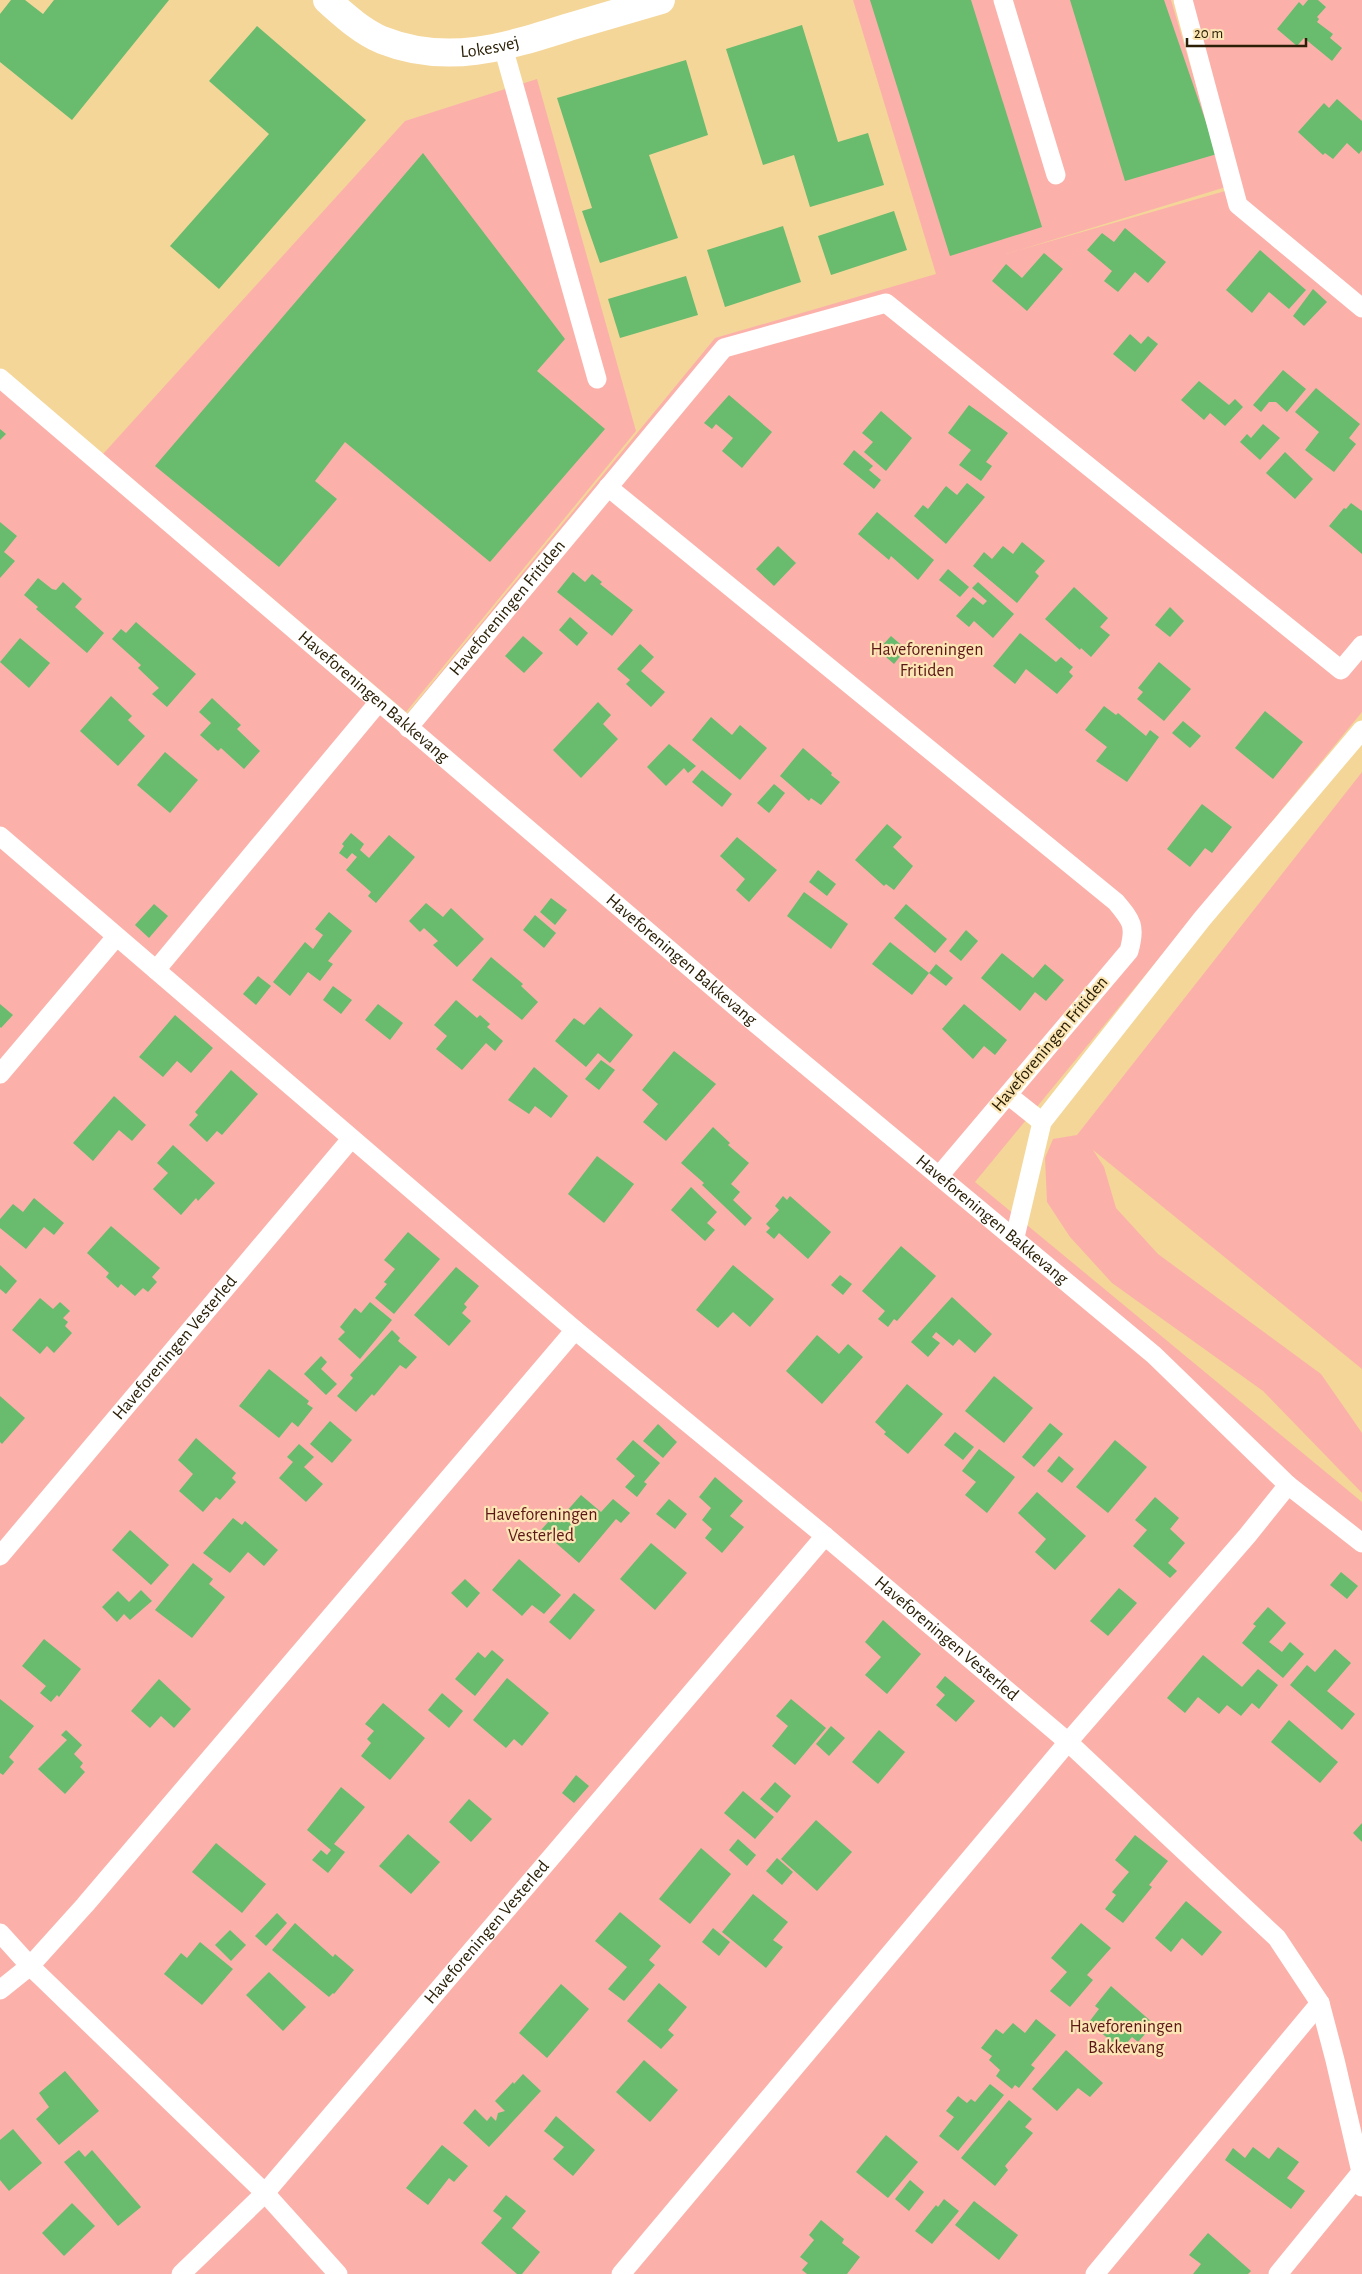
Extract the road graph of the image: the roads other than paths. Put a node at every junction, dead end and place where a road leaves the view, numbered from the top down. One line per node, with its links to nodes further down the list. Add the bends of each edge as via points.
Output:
1 (327, 0): 5 (street, Lokesvej, via 356,25 381,40 409,49 441,53)
2 (660, 0): 5 (street, Lokesvej)
3 (1003, 0): 6 (lane)
4 (1183, 0): 7 (lane, via 1238,205)
5 (503, 48): 9 (lane)
6 (1056, 175)
7 (1362, 308)
8 (0, 378): 12 (lane, Haveforeningen Bakkevang)
9 (597, 379)
10 (608, 487): 11 (lane, Haveforeningen Fritiden, via 724,348 886,303 1342,670); 13 (lane, Haveforeningen Fritiden); 19 (lane, Haveforeningen Fritiden, via 1116,902 1132,920 1133,937 1129,951)
11 (1362, 645)
12 (378, 703): 13 (lane, Haveforeningen Bakkevang); 17 (lane)
13 (408, 728): 22 (lane, Haveforeningen Bakkevang)
14 (1362, 730): 20 (lane, via 1202,919)
15 (0, 836): 16 (lane, Haveforeningen Vesterled)
16 (116, 937): 17 (lane, Haveforeningen Vesterled); 18 (lane)
17 (156, 970): 21 (lane, Haveforeningen Vesterled)
18 (0, 1074)
19 (1008, 1095): 20 (lane); 22 (lane, Haveforeningen Fritiden)
20 (1042, 1122): 23 (lane)
21 (351, 1139): 24 (lane, Haveforeningen Vesterled); 28 (lane, Haveforeningen Vesterled)
22 (939, 1176): 23 (lane, Haveforeningen Bakkevang)
23 (1014, 1238): 25 (lane, Haveforeningen Bakkevang, via 1154,1355)
24 (575, 1330): 26 (lane, Haveforeningen Vesterled); 31 (lane, via 86,1905)
25 (1288, 1485): 27 (lane, Haveforeningen Bakkevang); 29 (lane)
26 (825, 1536): 29 (lane, Haveforeningen Vesterled); 35 (lane, Haveforeningen Vesterled)
27 (1362, 1543)
28 (0, 1556)
29 (1068, 1742): 33 (lane, via 1277,1938); 38 (lane)
30 (0, 1933): 31 (lane)
31 (30, 1966): 32 (lane); 35 (lane)
32 (0, 1990)
33 (1320, 2003): 34 (lane); 39 (lane)
34 (1362, 2177): 40 (lane)
35 (265, 2193): 36 (lane); 37 (lane)
36 (182, 2274)
37 (338, 2274)
38 (621, 2274)
39 (1095, 2274)
40 (1278, 2274)

